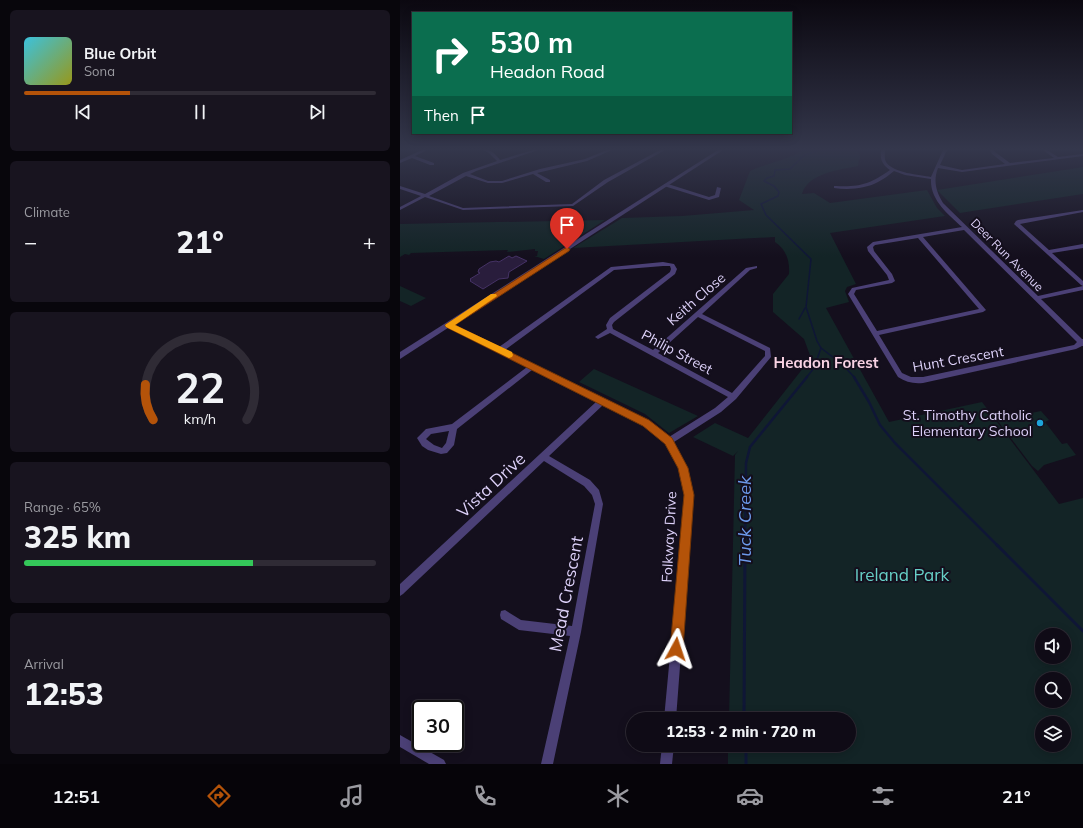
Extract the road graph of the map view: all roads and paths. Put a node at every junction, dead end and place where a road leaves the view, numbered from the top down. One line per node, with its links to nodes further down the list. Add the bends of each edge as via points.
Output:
1 (443, 186): 10 (street)
2 (600, 186): 10 (street, via 573,205 463,209)
3 (665, 186): 22 (street)
4 (668, 186): 9 (street, via 710,199 717,196)
5 (856, 186): 8 (street)
6 (934, 186): 13 (street, Deer Run Avenue, via 941,204)
7 (400, 187): 10 (street)
8 (836, 187)
9 (719, 188)
10 (424, 196): 11 (street)
11 (400, 209)
12 (1083, 211): 16 (street, via 1018,222 1018,227)
13 (966, 228): 14 (street, Hunt Crescent); 20 (street, Deer Run Avenue)
14 (919, 236): 24 (street, Hunt Crescent, via 873,244 870,247 892,281 854,290 851,294); 24 (street, via 983,310)
15 (1083, 246): 16 (street)
16 (1047, 252): 18 (street)
17 (755, 267): 21 (street, Keith Close, via 748,269)
18 (1083, 284)
19 (1083, 288): 20 (street)
20 (1036, 298): 26 (street, Deer Run Avenue)
21 (697, 314): 28 (street, Keith Close); 31 (street, via 768,350 768,357)
22 (449, 325): 27 (street, Folkway Drive); 29 (street)
23 (610, 330): 25 (street); 27 (street, via 612,320 673,273 672,265 613,268); 28 (street, Philip Street)
24 (875, 334): 26 (street, Hunt Crescent, via 900,375 914,381 1076,347)
25 (598, 337)
26 (1082, 343)
27 (500, 350): 30 (street, Folkway Drive)
28 (654, 353): 31 (street, Philip Street)
29 (400, 356)
30 (531, 367): 32 (street, Folkway Drive); 33 (street)
31 (733, 397): 34 (street, via 718,410)
32 (602, 401): 34 (street, Folkway Drive, via 646,423); 35 (street, Vista Drive)
33 (454, 427)
34 (669, 441): 39 (street, Folkway Drive, via 683,468 689,495)
35 (543, 456): 36 (street, Vista Drive); 38 (street, Mead Crescent, via 587,483 596,493 599,504)
36 (400, 591)
37 (505, 615): 38 (street, via 519,625)
38 (576, 632): 43 (street, Mead Crescent)
39 (671, 712)
40 (400, 741): 42 (street)
41 (667, 752): 44 (street)
42 (440, 764)
43 (548, 764)
44 (666, 764)

